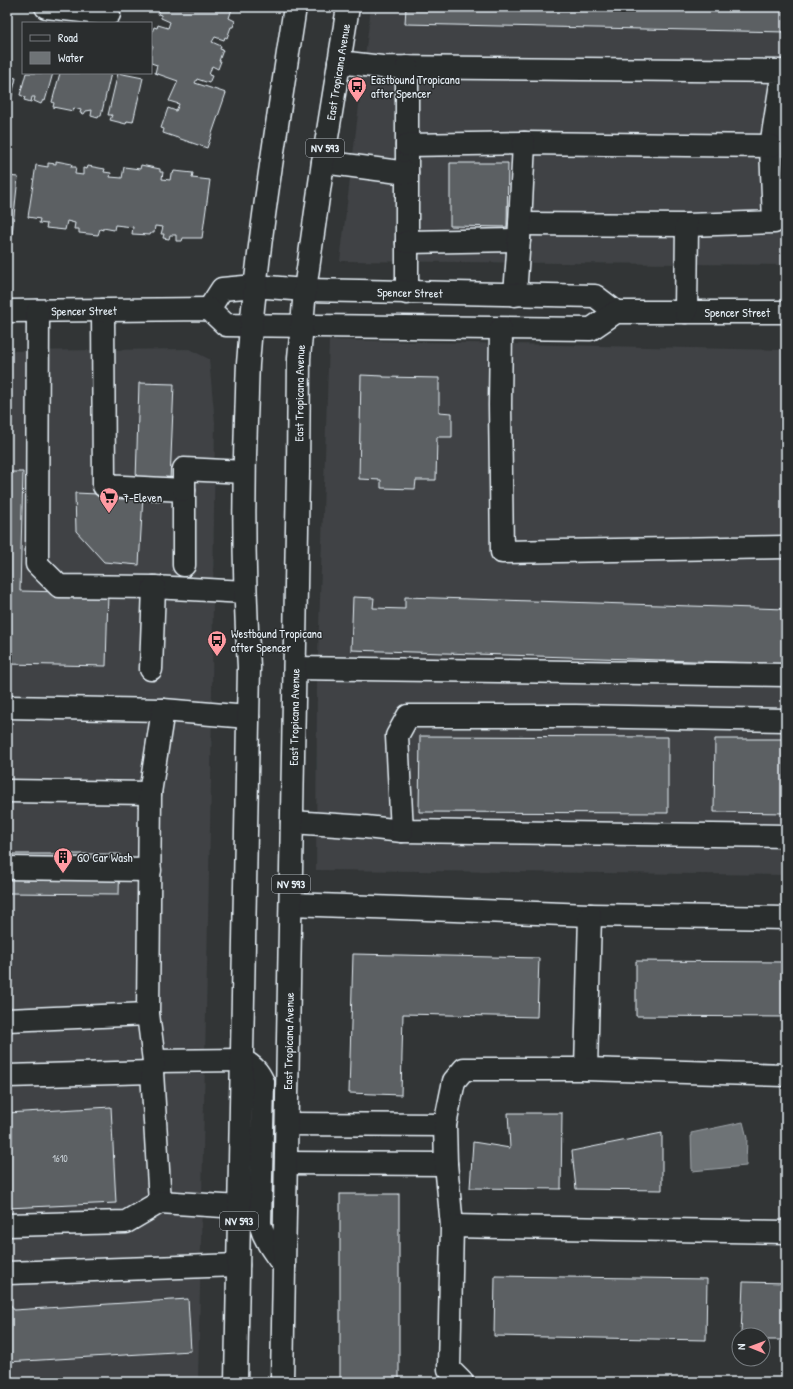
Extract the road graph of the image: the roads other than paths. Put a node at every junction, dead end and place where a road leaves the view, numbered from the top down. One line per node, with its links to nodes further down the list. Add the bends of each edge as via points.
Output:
1 (46, 7): 4 (main road)
2 (296, 7): 15 (main road, NV 593, via 263,217)
3 (348, 7): 5 (main road, East Tropicana Avenue / NV 593)
4 (109, 14)
5 (339, 62): 6 (main road); 10 (main road, East Tropicana Avenue / NV 593)
6 (407, 68): 8 (main road); 9 (main road, via 783,71)
7 (524, 143): 8 (main road); 9 (main road); 13 (main road)
8 (407, 145): 11 (main road)
9 (771, 146): 12 (main road, via 774,222)
10 (323, 162): 11 (main road); 16 (main road, East Tropicana Avenue / NV 593)
11 (407, 173): 14 (main road)
12 (687, 225): 13 (main road); 24 (main road)
13 (519, 232): 14 (main road); 18 (main road)
14 (407, 242): 17 (main road)
15 (255, 286): 16 (main road, Spencer Street); 19 (main road, Spencer Street, via 222,289); 26 (main road, NV 593)
16 (305, 290): 17 (main road, Spencer Street); 27 (main road, East Tropicana Avenue / NV 593)
17 (407, 293): 18 (main road, Spencer Street)
18 (515, 294): 23 (main road, Spencer Street, via 594,296)
19 (209, 309): 20 (main road, Spencer Street); 26 (main road, via 226,325)
20 (103, 310): 22 (main road, Spencer Street); 30 (main road, via 104,486)
21 (7, 311): 22 (main road, Spencer Street)
22 (38, 311): 33 (main road, via 37,564 59,586)
23 (616, 312): 24 (main road, Spencer Street); 28 (main road, via 591,329)
24 (686, 312): 25 (main road, Spencer Street)
25 (786, 312)
26 (251, 325): 27 (main road); 29 (main road, NV 593)
27 (301, 326): 28 (main road); 35 (main road, East Tropicana Avenue / NV 593)
28 (501, 329): 31 (main road, via 502,552)
29 (244, 472): 30 (main road, via 184,469); 34 (main road, NV 593)
30 (184, 490): 32 (main road)
31 (786, 547)
32 (184, 565)
33 (154, 587): 34 (main road); 36 (main road)
34 (245, 592): 40 (main road, NV 593, via 249,667)
35 (295, 668): 37 (main road); 44 (main road, East Tropicana Avenue / NV 593)
36 (151, 669)
37 (786, 675)
38 (7, 707): 39 (main road)
39 (163, 710): 40 (main road); 43 (main road)
40 (248, 718): 54 (main road, NV 593)
41 (786, 720): 45 (main road, via 408,716 398,736)
42 (7, 791): 43 (main road)
43 (150, 793): 48 (main road)
44 (292, 822): 45 (main road); 49 (main road, East Tropicana Avenue / NV 593)
45 (402, 831): 46 (main road)
46 (786, 836)
47 (7, 868): 48 (main road)
48 (150, 870): 52 (main road)
49 (291, 904): 50 (main road); 59 (main road, East Tropicana Avenue / NV 593)
50 (590, 915): 51 (main road); 56 (main road)
51 (786, 918)
52 (148, 1014): 53 (main road); 55 (main road)
53 (7, 1020)
54 (242, 1060): 55 (main road); 64 (main road, NV 593); 69 (main road, via 260,1073 263,1082 260,1224 268,1245)
55 (153, 1067): 58 (main road); 63 (main road)
56 (586, 1070): 57 (main road); 60 (main road, via 464,1069 454,1081)
57 (786, 1075)
58 (7, 1076)
59 (287, 1124): 60 (main road); 61 (main road, East Tropicana Avenue / NV 593)
60 (445, 1125): 62 (main road)
61 (286, 1163): 62 (main road); 69 (main road, East Tropicana Avenue / NV 593)
62 (446, 1164): 66 (main road)
63 (160, 1202): 64 (main road); 65 (main road, via 126,1222)
64 (239, 1207): 68 (main road, NV 593)
65 (7, 1225)
66 (452, 1226): 67 (main road); 73 (main road, via 449,1369)
67 (786, 1232)
68 (238, 1265): 70 (main road); 71 (main road, NV 593)
69 (284, 1266): 72 (main road, East Tropicana Avenue / NV 593)
70 (7, 1273)
71 (236, 1382)
72 (282, 1382)
73 (462, 1382)

